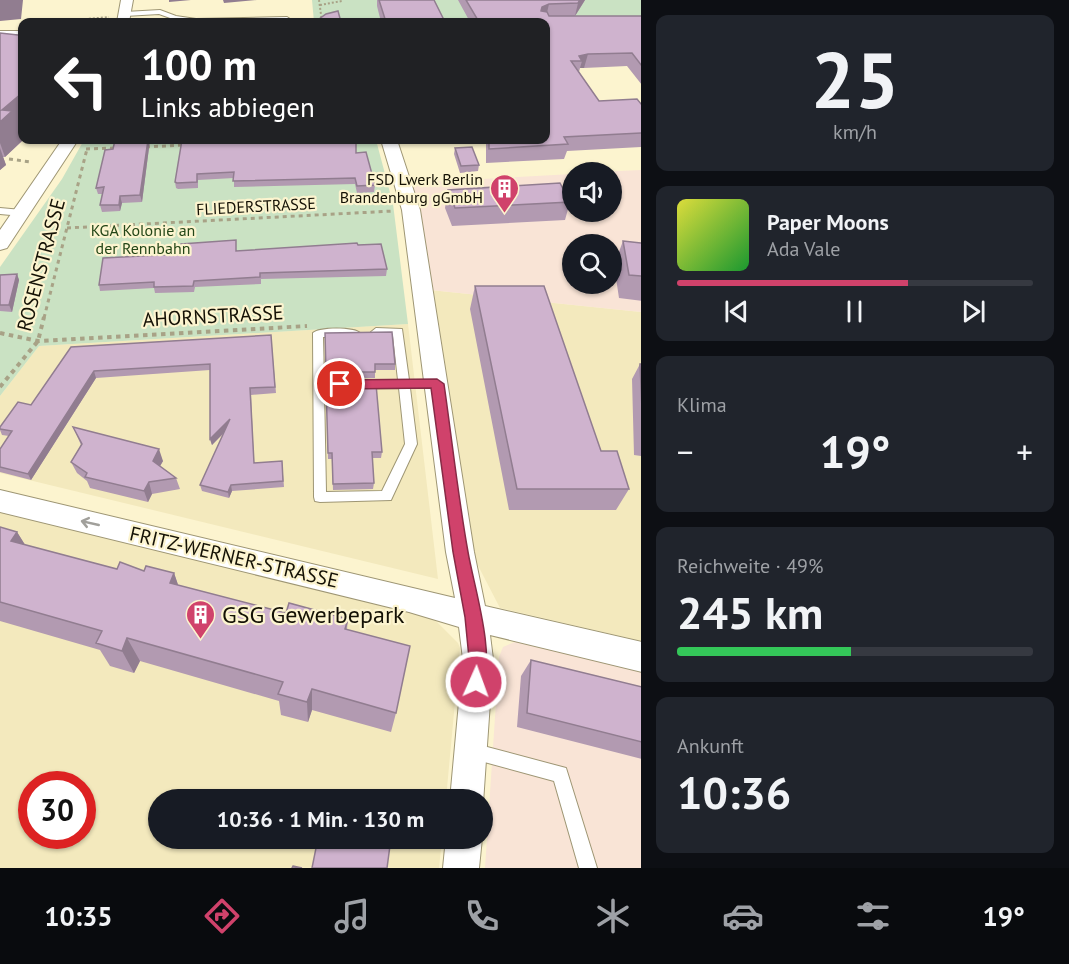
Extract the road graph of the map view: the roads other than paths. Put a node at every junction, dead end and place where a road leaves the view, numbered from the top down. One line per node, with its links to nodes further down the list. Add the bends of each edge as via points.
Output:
1 (127, 0): 2 (street)
2 (124, 17): 3 (lane, via 160,12)
3 (175, 18)
4 (0, 33): 5 (lane)
5 (18, 33)
6 (75, 144): 9 (street)
7 (390, 144): 12 (street, via 411,210)
8 (0, 211): 9 (lane)
9 (22, 213): 10 (street)
10 (0, 244)
11 (404, 384): 12 (lane); 13 (lane); 13 (lane, via 398,332 318,333); 13 (lane, via 411,444 386,496 342,497 320,497)
12 (437, 384): 15 (street)
13 (319, 385)
14 (0, 501): 15 (street, FRITZ-WERNER-STRASSE, one-way to 14, via 409,598)
15 (473, 617): 16 (street, FRITZ-WERNER-STRASSE); 17 (street, via 478,658)
16 (641, 657)
17 (471, 751): 18 (street); 21 (lane, via 561,774)
18 (468, 789)
19 (463, 849): 20 (street)
20 (461, 868)
21 (588, 868)

